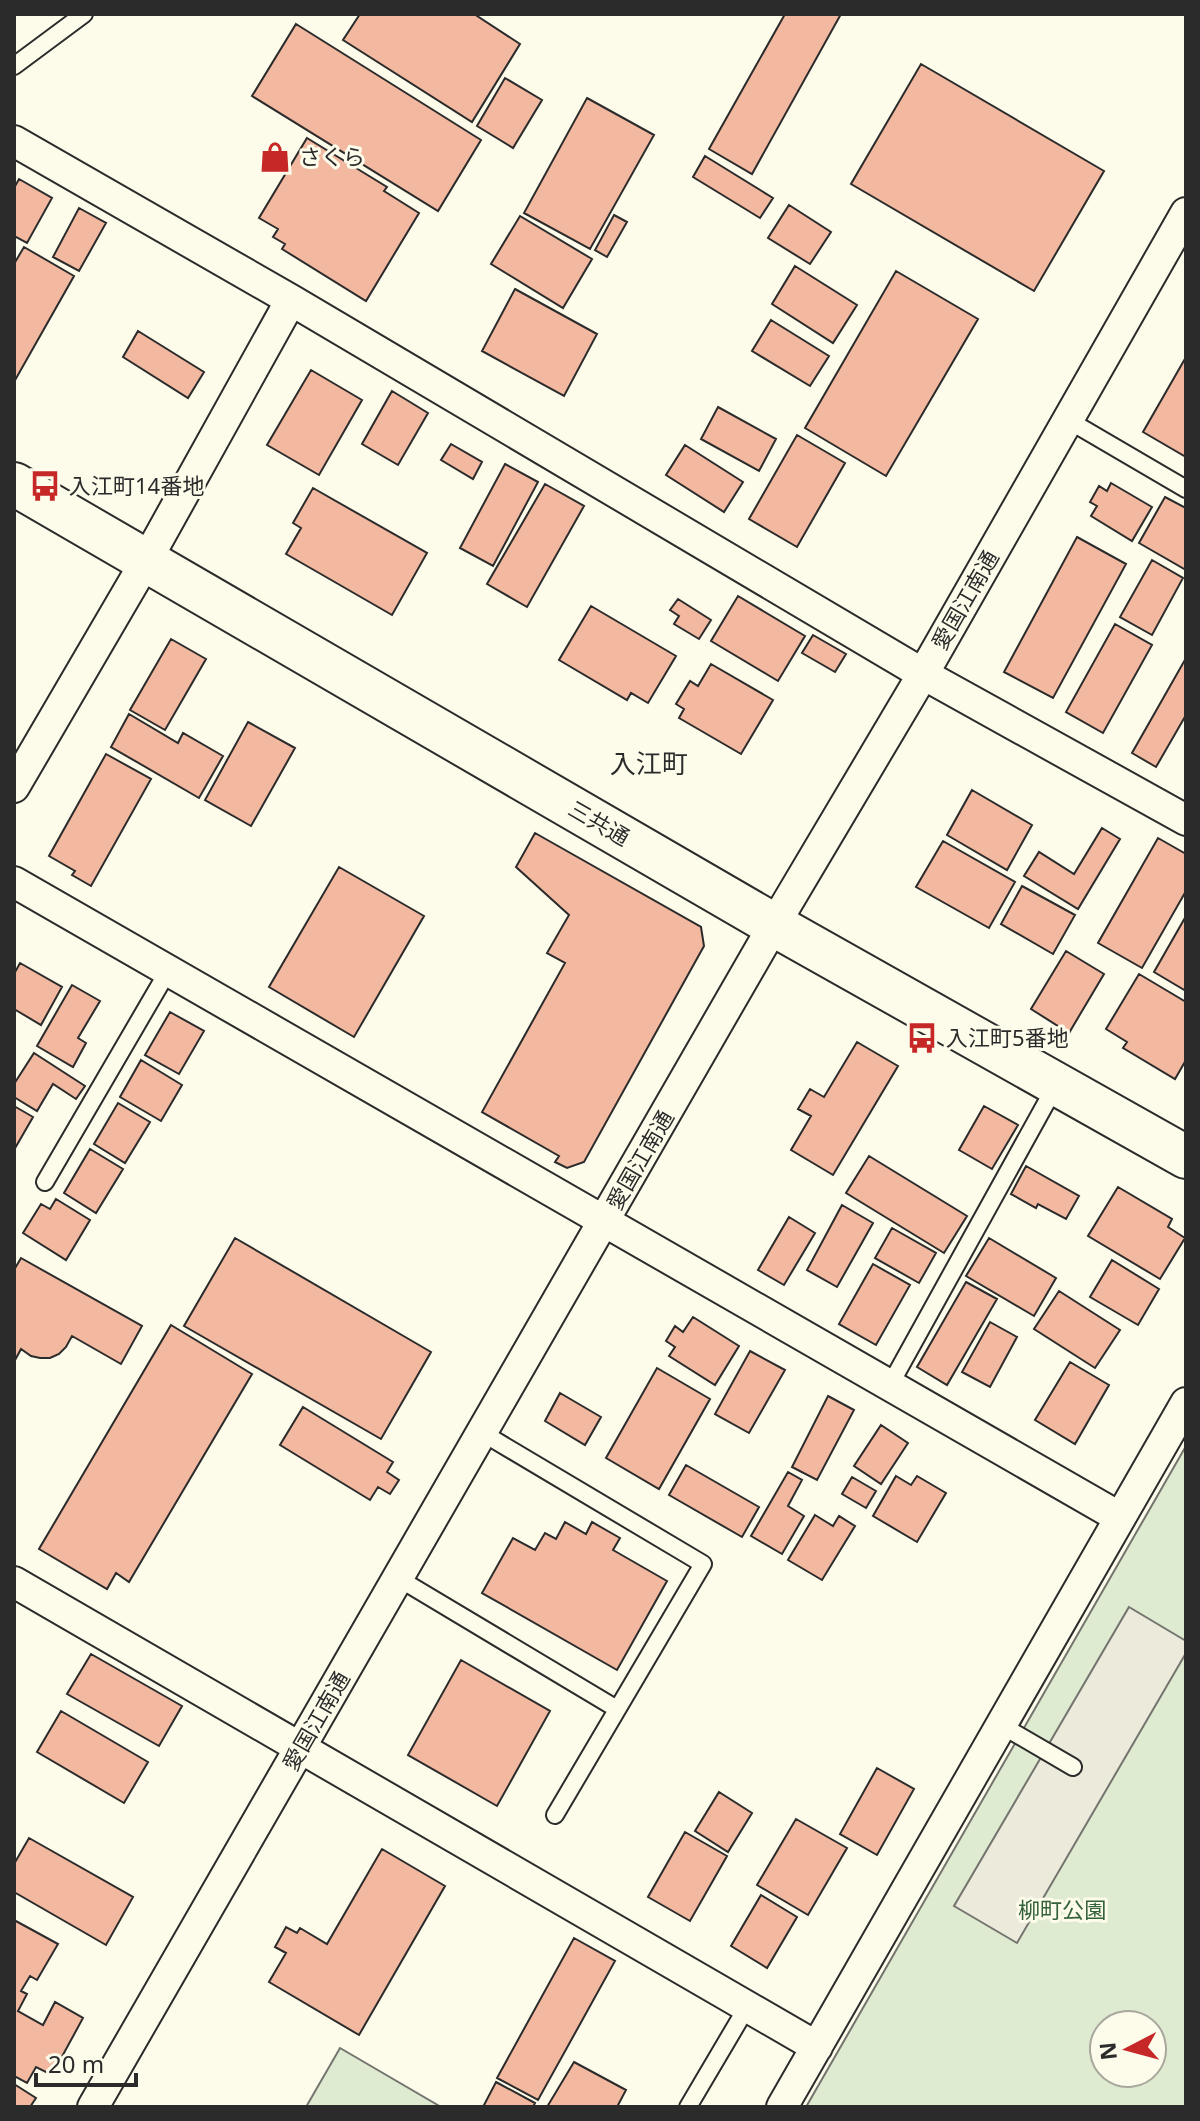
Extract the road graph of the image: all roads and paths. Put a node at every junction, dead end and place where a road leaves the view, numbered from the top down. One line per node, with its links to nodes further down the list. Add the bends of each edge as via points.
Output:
1 (84, 14): 2 (lane)
2 (14, 66)
3 (14, 141): 5 (street)
4 (1186, 213): 6 (street, 愛国江南通)
5 (291, 300): 9 (street); 10 (street)
6 (1068, 420): 8 (lane); 10 (street, 愛国江南通)
7 (14, 484): 9 (street, 三共通)
8 (1186, 489)
9 (146, 561): 11 (street); 14 (street, 三共通)
10 (923, 674): 12 (street); 14 (street, 愛国江南通)
11 (14, 787)
12 (1186, 820)
13 (14, 882): 15 (street)
14 (774, 925): 16 (street, 三共通); 19 (street, 愛国江南通)
15 (168, 971): 18 (lane); 19 (street)
16 (1056, 1084): 17 (street, 三共通); 20 (lane)
17 (1186, 1157)
18 (45, 1182)
19 (604, 1222): 20 (street); 22 (street, 愛国江南通)
20 (890, 1385): 23 (street)
21 (1186, 1403): 23 (street)
22 (481, 1432): 24 (street, 愛国江南通); 26 (lane, via 703,1564)
23 (1119, 1517): 27 (street)
24 (398, 1578): 26 (lane); 28 (street, 愛国江南通)
25 (14, 1582): 28 (street)
26 (617, 1709): 30 (lane)
27 (1001, 1725): 29 (lane); 32 (street)
28 (300, 1749): 31 (street); 33 (street, 愛国江南通)
29 (1073, 1767)
30 (555, 1815)
31 (747, 2007): 32 (street); 34 (lane)
32 (817, 2047): 35 (street)
33 (93, 2107)
34 (688, 2107)
35 (782, 2107)

